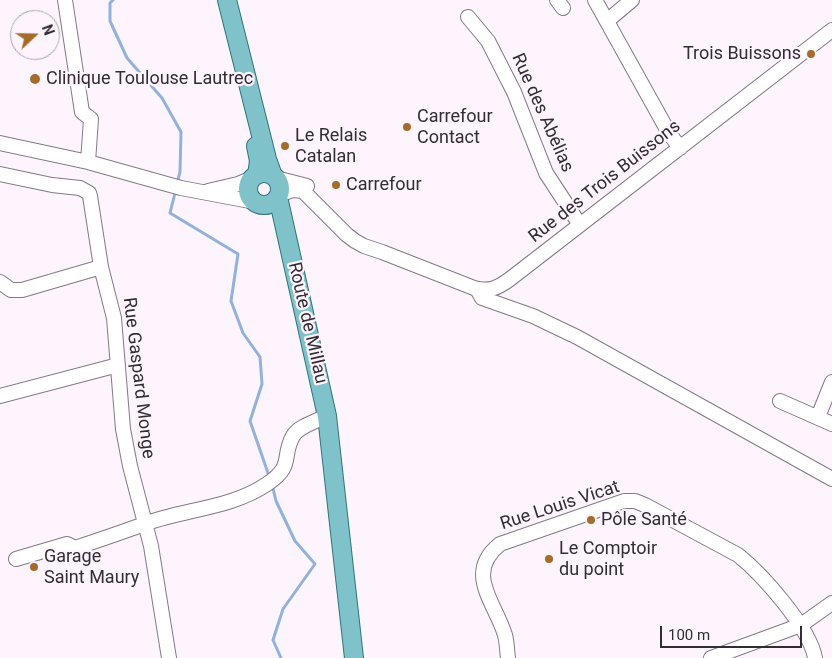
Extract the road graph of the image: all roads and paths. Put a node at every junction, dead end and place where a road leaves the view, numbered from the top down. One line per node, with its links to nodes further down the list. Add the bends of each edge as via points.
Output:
1 (65, 0): 11 (street, via 82,112 90,119)
2 (220, 0): 13 (main road, Route de Millau)
3 (227, 0): 13 (main road, Route de Millau, via 267,159)
4 (595, 0): 7 (street)
5 (632, 0): 7 (street)
6 (468, 17): 15 (street, Rue des Abélias, via 488,41 514,92 546,173)
7 (607, 21): 10 (street)
8 (832, 30): 10 (street, Rue des Trois Buissons)
9 (0, 143): 11 (street)
10 (680, 148): 15 (street, Rue des Trois Buissons)
11 (88, 162): 14 (street)
12 (0, 174): 16 (street, Rue Gaspard Monge, via 80,188 89,193)
13 (267, 188): 14 (street); 14 (street, via 238,184); 18 (street, via 307,186 324,198 359,236 382,252); 26 (main road, Route de Millau); 28 (main road, Route de Millau, via 321,382)
14 (200, 193)
15 (580, 225): 19 (street, Rue des Trois Buissons)
16 (101, 267): 17 (street, via 22,290 11,290); 21 (street, Rue Gaspard Monge, via 114,318)
17 (0, 282)
18 (477, 289): 19 (street); 20 (street, via 482,298)
19 (493, 289): 20 (street)
20 (506, 306): 29 (street, via 576,337)
21 (118, 365): 23 (street); 30 (street, Rue Gaspard Monge, via 123,429)
22 (832, 382): 25 (street)
23 (0, 396)
24 (780, 401): 25 (street)
25 (818, 417): 27 (street)
26 (322, 418): 28 (main road, Route de Millau); 30 (street, via 294,434 286,464 266,485 231,501)
27 (832, 424)
28 (331, 450): 35 (main road, Route de Millau)
29 (832, 479)
30 (146, 524): 31 (street, via 75,548 67,544); 34 (street, Rue Gaspard Monge)
31 (16, 559)
32 (832, 603): 33 (street)
33 (801, 626): 36 (street, Rue Louis Vicat, via 752,566 738,555 645,504 624,501 500,544 491,552 482,575 505,635); 37 (street); 38 (street, Rue Louis Vicat)
34 (169, 658)
35 (354, 658)
36 (508, 658)
37 (711, 658)
38 (815, 658)

